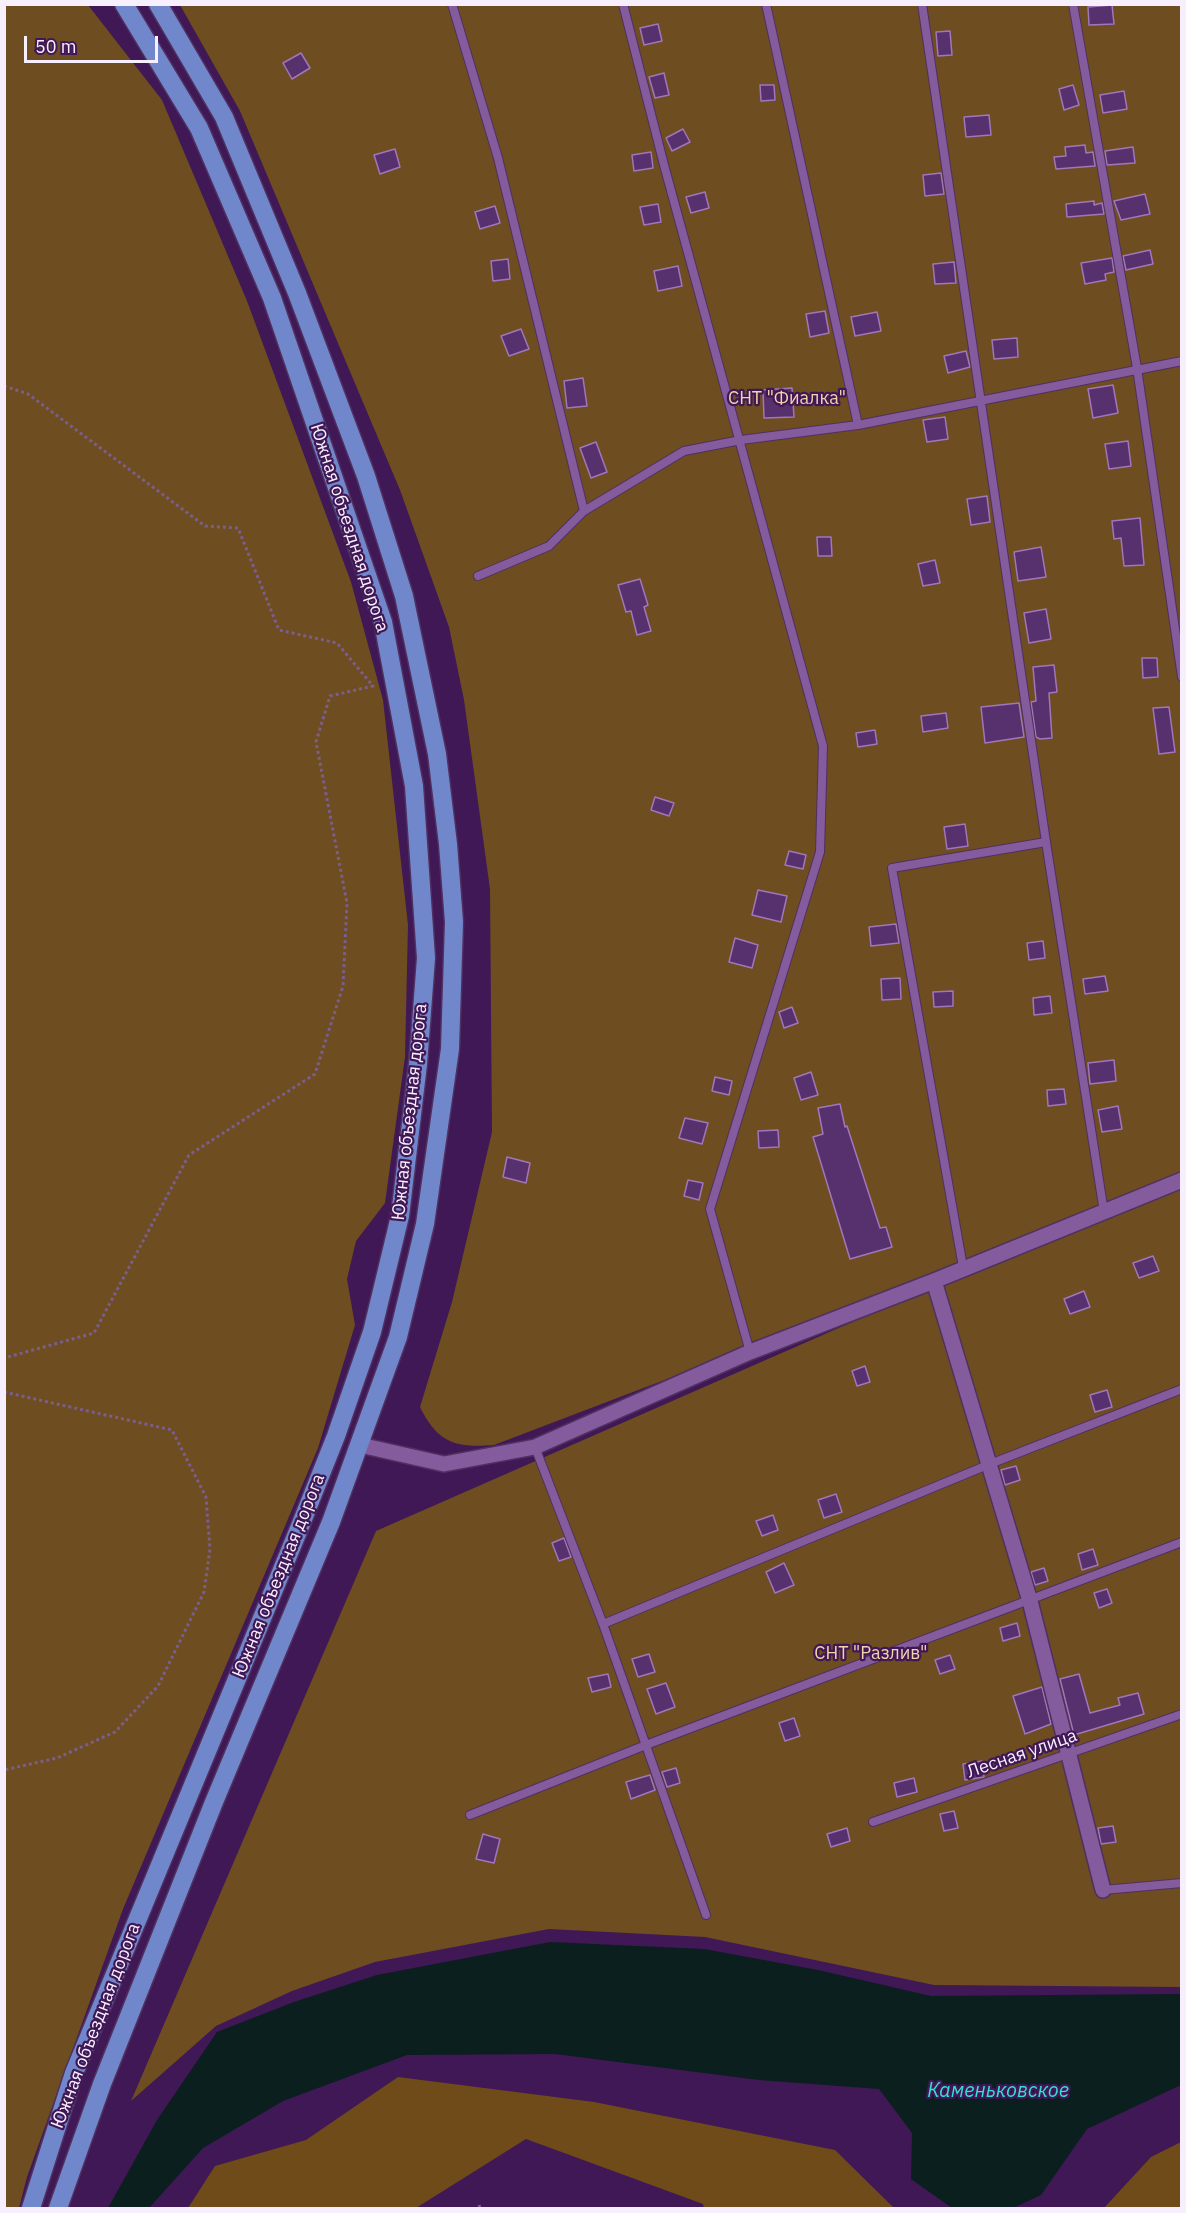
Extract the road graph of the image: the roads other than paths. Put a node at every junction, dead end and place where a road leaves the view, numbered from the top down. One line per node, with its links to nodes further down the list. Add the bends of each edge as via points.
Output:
1 (124, 4): 23 (main road, Южная объездная дорога, via 199,128 272,298 383,622 414,786 426,958 418,1064 400,1216 372,1332)
2 (158, 4): 24 (main road, Южная объездная дорога, via 224,117 297,293 366,476 404,596 437,754 454,922 450,1049 425,1224 398,1337)
3 (452, 4): 13 (lane, via 498,158)
4 (623, 4): 12 (lane)
5 (766, 4): 11 (lane)
6 (922, 4): 10 (lane)
7 (1073, 4): 9 (lane)
8 (1182, 361): 9 (lane)
9 (1137, 368): 10 (lane); 15 (lane)
10 (982, 400): 11 (lane); 16 (lane)
11 (858, 425): 12 (lane)
12 (741, 440): 13 (lane, via 684,451); 21 (lane, via 823,746 820,852 710,1209)
13 (584, 511): 14 (lane, via 549,546)
14 (478, 576)
15 (1182, 677)
16 (1046, 842): 18 (lane); 19 (lane, via 891,868)
17 (1182, 1180): 18 (street)
18 (1104, 1212): 19 (street)
19 (963, 1267): 20 (street)
20 (934, 1281): 21 (street); 28 (street)
21 (750, 1352): 27 (street)
22 (1182, 1389): 28 (lane)
23 (345, 1411): 24 (main road); 25 (main road, Южная объездная дорога)
24 (369, 1420): 26 (main road, Южная объездная дорога)
25 (336, 1436): 26 (main road); 40 (main road, Южная объездная дорога, via 74,2073)
26 (360, 1445): 27 (street, via 444,1464); 41 (main road, Южная объездная дорога, via 102,2084)
27 (535, 1447): 31 (lane)
28 (990, 1464): 30 (street); 31 (lane)
29 (1182, 1542): 30 (lane)
30 (1030, 1601): 33 (lane); 34 (street)
31 (603, 1624): 33 (lane)
32 (1182, 1714): 34 (lane, Лесная улица)
33 (646, 1745): 35 (lane); 39 (lane)
34 (1067, 1754): 36 (lane, Лесная улица); 38 (street)
35 (470, 1815)
36 (873, 1822)
37 (1182, 1883): 38 (lane)
38 (1103, 1890)
39 (706, 1915)
40 (30, 2208)
41 (58, 2208)

